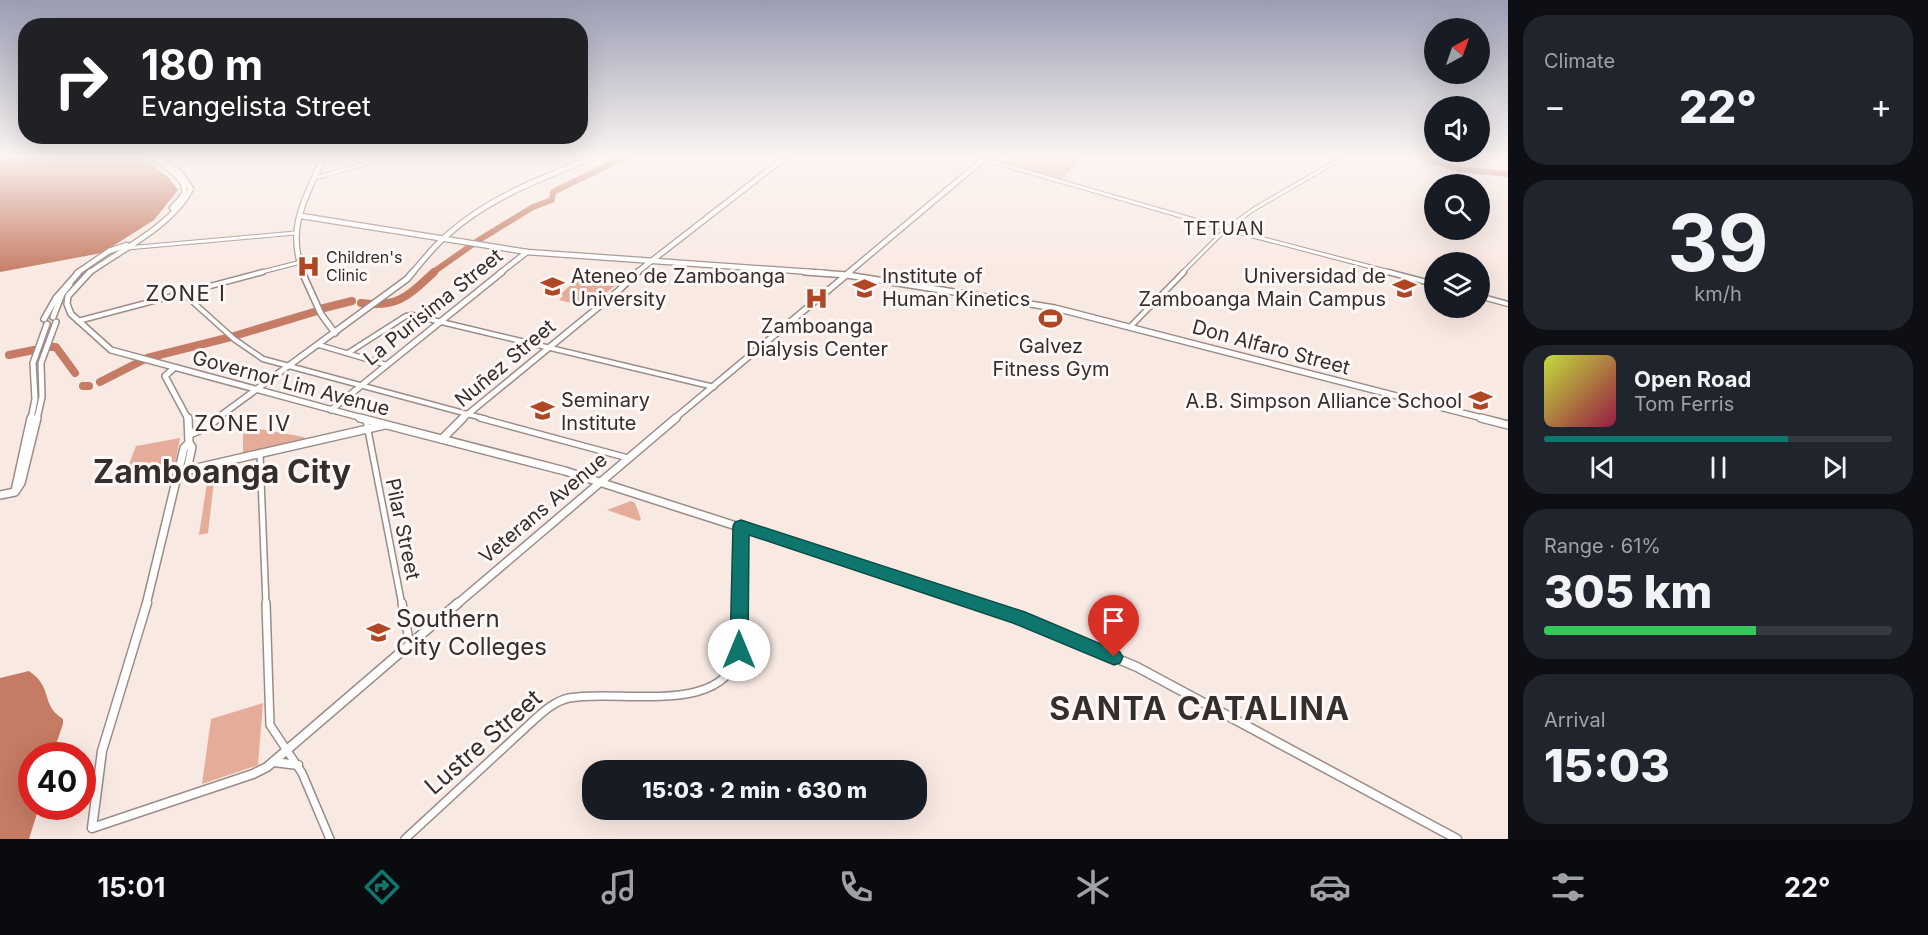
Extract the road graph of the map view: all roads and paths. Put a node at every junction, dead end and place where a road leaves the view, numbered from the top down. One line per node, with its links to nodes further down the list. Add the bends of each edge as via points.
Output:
1 (180, 197): 13 (main road, via 164,217)
2 (186, 197): 13 (main road, via 167,219)
3 (308, 197): 9 (main road)
4 (503, 197): 12 (main road)
5 (730, 197): 16 (main road, Nuñez Street)
6 (939, 197): 17 (main road, Veterans Avenue)
7 (1116, 197): 10 (street)
8 (1274, 197): 10 (street)
9 (301, 216): 11 (main road); 12 (main road, Don Alfaro Street)
10 (1226, 229): 18 (street); 25 (street)
11 (295, 233): 13 (street); 15 (main road)
12 (444, 237): 14 (main road, Don Alfaro Street); 26 (main road, via 415,273)
13 (125, 249): 22 (main road, via 90,267 73,281); 22 (main road, via 112,250 62,287 52,302); 23 (main road, Governor Lim Avenue, via 71,290 67,304)
14 (527, 252): 16 (main road, Don Alfaro Street); 24 (main road, La Purisima Street)
15 (301, 262): 19 (street); 26 (main road, via 312,301)
16 (647, 263): 17 (main road, Don Alfaro Street); 28 (main road, Nuñez Street)
17 (847, 275): 25 (main road, Don Alfaro Street, via 1055,308); 34 (main road, Veterans Avenue)
18 (1424, 281)
19 (183, 294): 23 (street); 31 (street, via 262,359)
20 (1490, 299): 21 (street)
21 (1508, 304)
22 (50, 320): 48 (main road, via 40,363 42,397 38,420 21,483 15,492)
23 (78, 321): 32 (main road, Governor Lim Avenue, via 107,348)
24 (442, 322): 28 (street); 29 (street, via 408,315); 30 (main road, La Purisima Street)
25 (1131, 326): 40 (main road, Don Alfaro Street)
26 (335, 333): 27 (main road)
27 (319, 345): 29 (street); 31 (main road)
28 (549, 348): 34 (street); 37 (main road, Nuñez Street)
29 (348, 353): 30 (street)
30 (387, 365): 33 (main road, La Purisima Street)
31 (289, 367): 33 (street); 35 (main road)
32 (173, 369): 35 (main road, Governor Lim Avenue); 42 (main road, via 165,376 186,410)
33 (360, 386): 36 (main road, La Purisima Street); 37 (street)
34 (714, 387): 45 (main road, Veterans Avenue)
35 (256, 391): 36 (main road, Governor Lim Avenue); 42 (main road)
36 (331, 410): 38 (main road, Governor Lim Avenue)
37 (467, 414): 43 (main road, Nuñez Street); 45 (street)
38 (366, 420): 39 (main road, Governor Lim Avenue); 41 (street, Pilar Street)
39 (386, 425): 41 (main road); 43 (main road, Governor Lim Avenue)
40 (1508, 425)
41 (368, 430): 44 (main road); 50 (street, Pilar Street)
42 (190, 434): 46 (main road, via 184,448)
43 (442, 440): 47 (main road, Governor Lim Avenue)
44 (260, 454): 46 (main road); 51 (street, via 270,725 277,740)
45 (628, 458): 47 (main road, Veterans Avenue)
46 (183, 471): 52 (main road, Veterans Avenue, via 102,751 92,828 253,774)
47 (602, 482): 49 (main road, Governor Lim Avenue); 50 (main road, Veterans Avenue)
48 (0, 495)
49 (741, 526): 55 (street, Lustre Street, via 739,650 727,676 710,688 686,694 559,701 474,773); 56 (main road, Governor Lim Avenue, via 1019,617 1082,642)
50 (410, 645): 51 (main road, Veterans Avenue)
51 (288, 749): 52 (main road, Veterans Avenue); 53 (street)
52 (274, 762): 53 (main road)
53 (298, 765): 54 (street)
54 (330, 839)
55 (405, 839)
56 (1456, 839)

